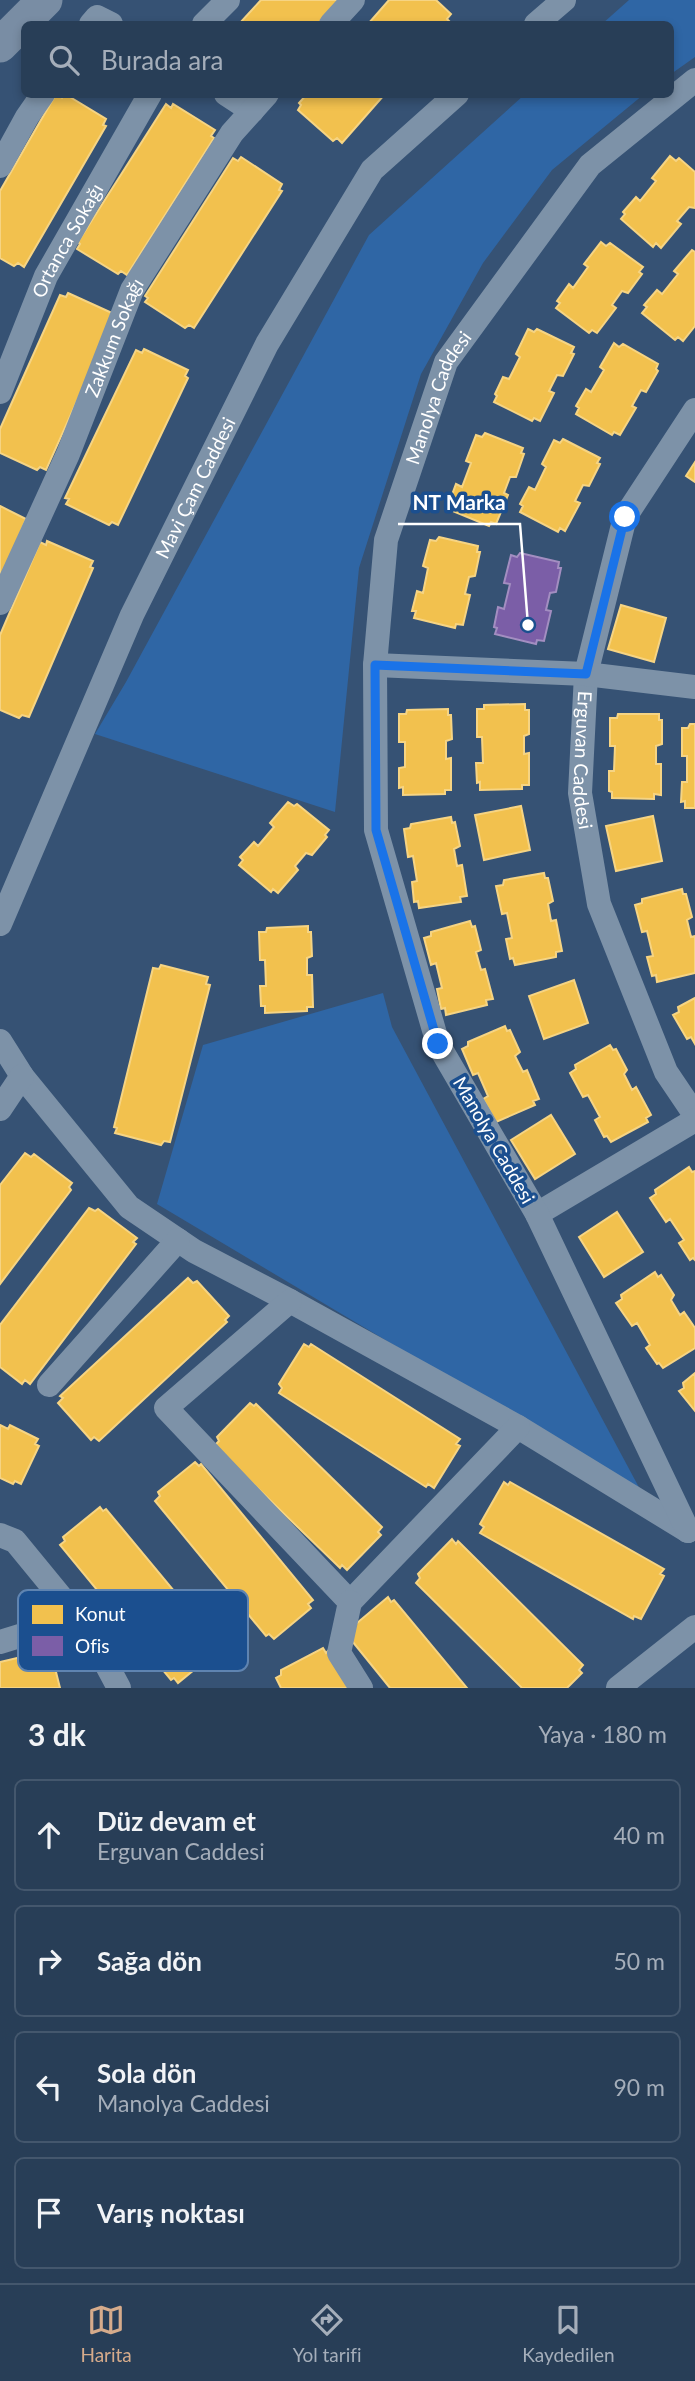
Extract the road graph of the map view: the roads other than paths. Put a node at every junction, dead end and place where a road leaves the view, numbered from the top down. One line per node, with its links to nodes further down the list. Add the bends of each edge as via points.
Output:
1 (45, 0): 5 (main road)
2 (228, 0): 6 (street)
3 (353, 0): 7 (street)
4 (564, 0): 8 (street)
5 (24, 21)
6 (207, 21)
7 (334, 21)
8 (540, 21)
9 (21, 25): 10 (main road)
10 (0, 46)
11 (695, 80): 12 (street, Manolya Caddesi)
12 (674, 97)
13 (40, 98): 19 (street)
14 (148, 98): 20 (street, Ortanca Sokağı, via 46,276)
15 (241, 98): 18 (street)
16 (453, 98): 26 (street, Mavi Çam Caddesi, via 372,170 267,344 132,615)
17 (673, 98): 23 (street, Manolya Caddesi, via 590,165 446,362 386,540)
18 (259, 103): 22 (street, Zakkum Sokağı, via 232,133 132,290 68,454)
19 (0, 166)
20 (0, 392)
21 (695, 410): 24 (street, Erguvan Caddesi, via 625,517)
22 (0, 603)
23 (375, 665): 24 (street); 31 (street, Manolya Caddesi, via 376,830 438,1044)
24 (586, 674): 25 (street); 30 (street, Erguvan Caddesi, via 580,793 599,904 666,1072)
25 (695, 687)
26 (0, 923)
27 (0, 1041): 28 (street)
28 (22, 1076): 29 (street); 32 (street, via 129,1207)
29 (1, 1106)
30 (695, 1117): 31 (street)
31 (537, 1214): 37 (street, Manolya Caddesi)
32 (178, 1240): 33 (street); 34 (street)
33 (290, 1301): 35 (street); 39 (street, via 166,1408)
34 (49, 1385)
35 (518, 1427): 37 (street); 39 (street)
36 (0, 1535): 38 (street, via 15,1541)
37 (692, 1536)
38 (55, 1590)
39 (350, 1602): 45 (street, via 339,1653)
40 (695, 1627): 46 (street)
41 (18, 1636): 42 (street)
42 (0, 1642)
43 (110, 1671): 44 (street)
44 (119, 1688)
45 (361, 1688)
46 (618, 1688)

